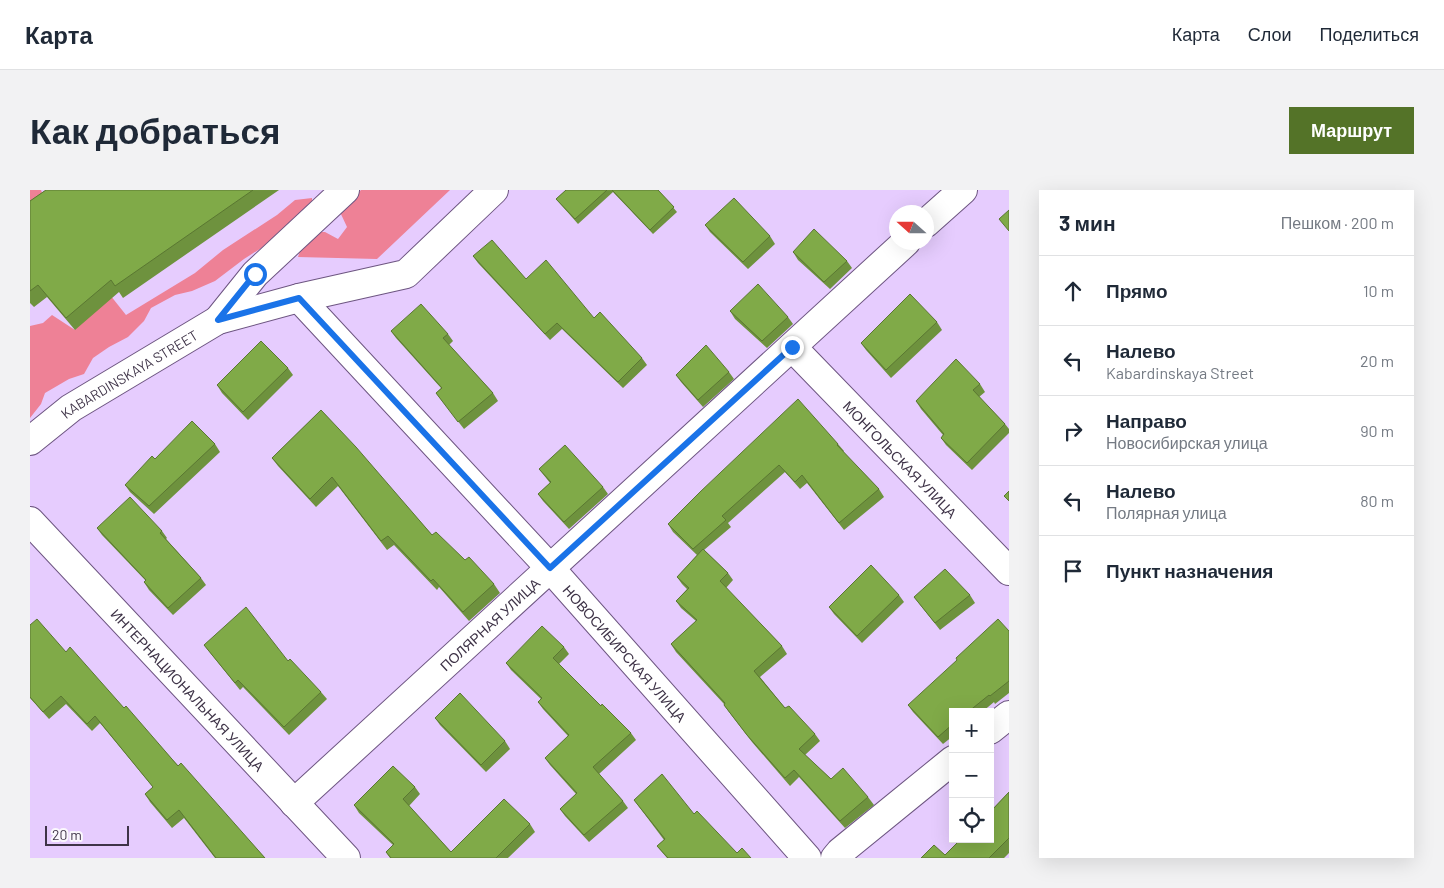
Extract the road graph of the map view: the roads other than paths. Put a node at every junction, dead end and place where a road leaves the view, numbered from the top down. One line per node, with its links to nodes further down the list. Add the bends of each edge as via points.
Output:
1 (345, 190): 7 (street, via 255,274)
2 (494, 190): 6 (street, KABARDINSKAYA STREET, via 406,274)
3 (963, 190): 4 (street)
4 (934, 216)
5 (897, 250): 8 (street, ПОЛЯРНАЯ УЛИЦА)
6 (299, 298): 7 (street, KABARDINSKAYA STREET); 11 (street, НОВОСИБИРСКАЯ УЛИЦА)
7 (218, 320): 9 (street, KABARDINSKAYA STREET, via 71,408)
8 (792, 347): 11 (street, ПОЛЯРНАЯ УЛИЦА); 12 (street, МОНГОЛЬСКАЯ УЛИЦА)
9 (30, 441)
10 (30, 521): 16 (street, ИНТЕРНАЦИОНАЛЬНАЯ УЛИЦА)
11 (550, 568): 16 (street, ПОЛЯРНАЯ УЛИЦА); 18 (street, НОВОСИБИРСКАЯ УЛИЦА)
12 (1009, 572)
13 (1009, 715): 14 (street)
14 (994, 727)
15 (949, 763): 19 (street)
16 (294, 803): 17 (street, ИНТЕРНАЦИОНАЛЬНАЯ УЛИЦА)
17 (346, 858)
18 (807, 858)
19 (834, 858)

